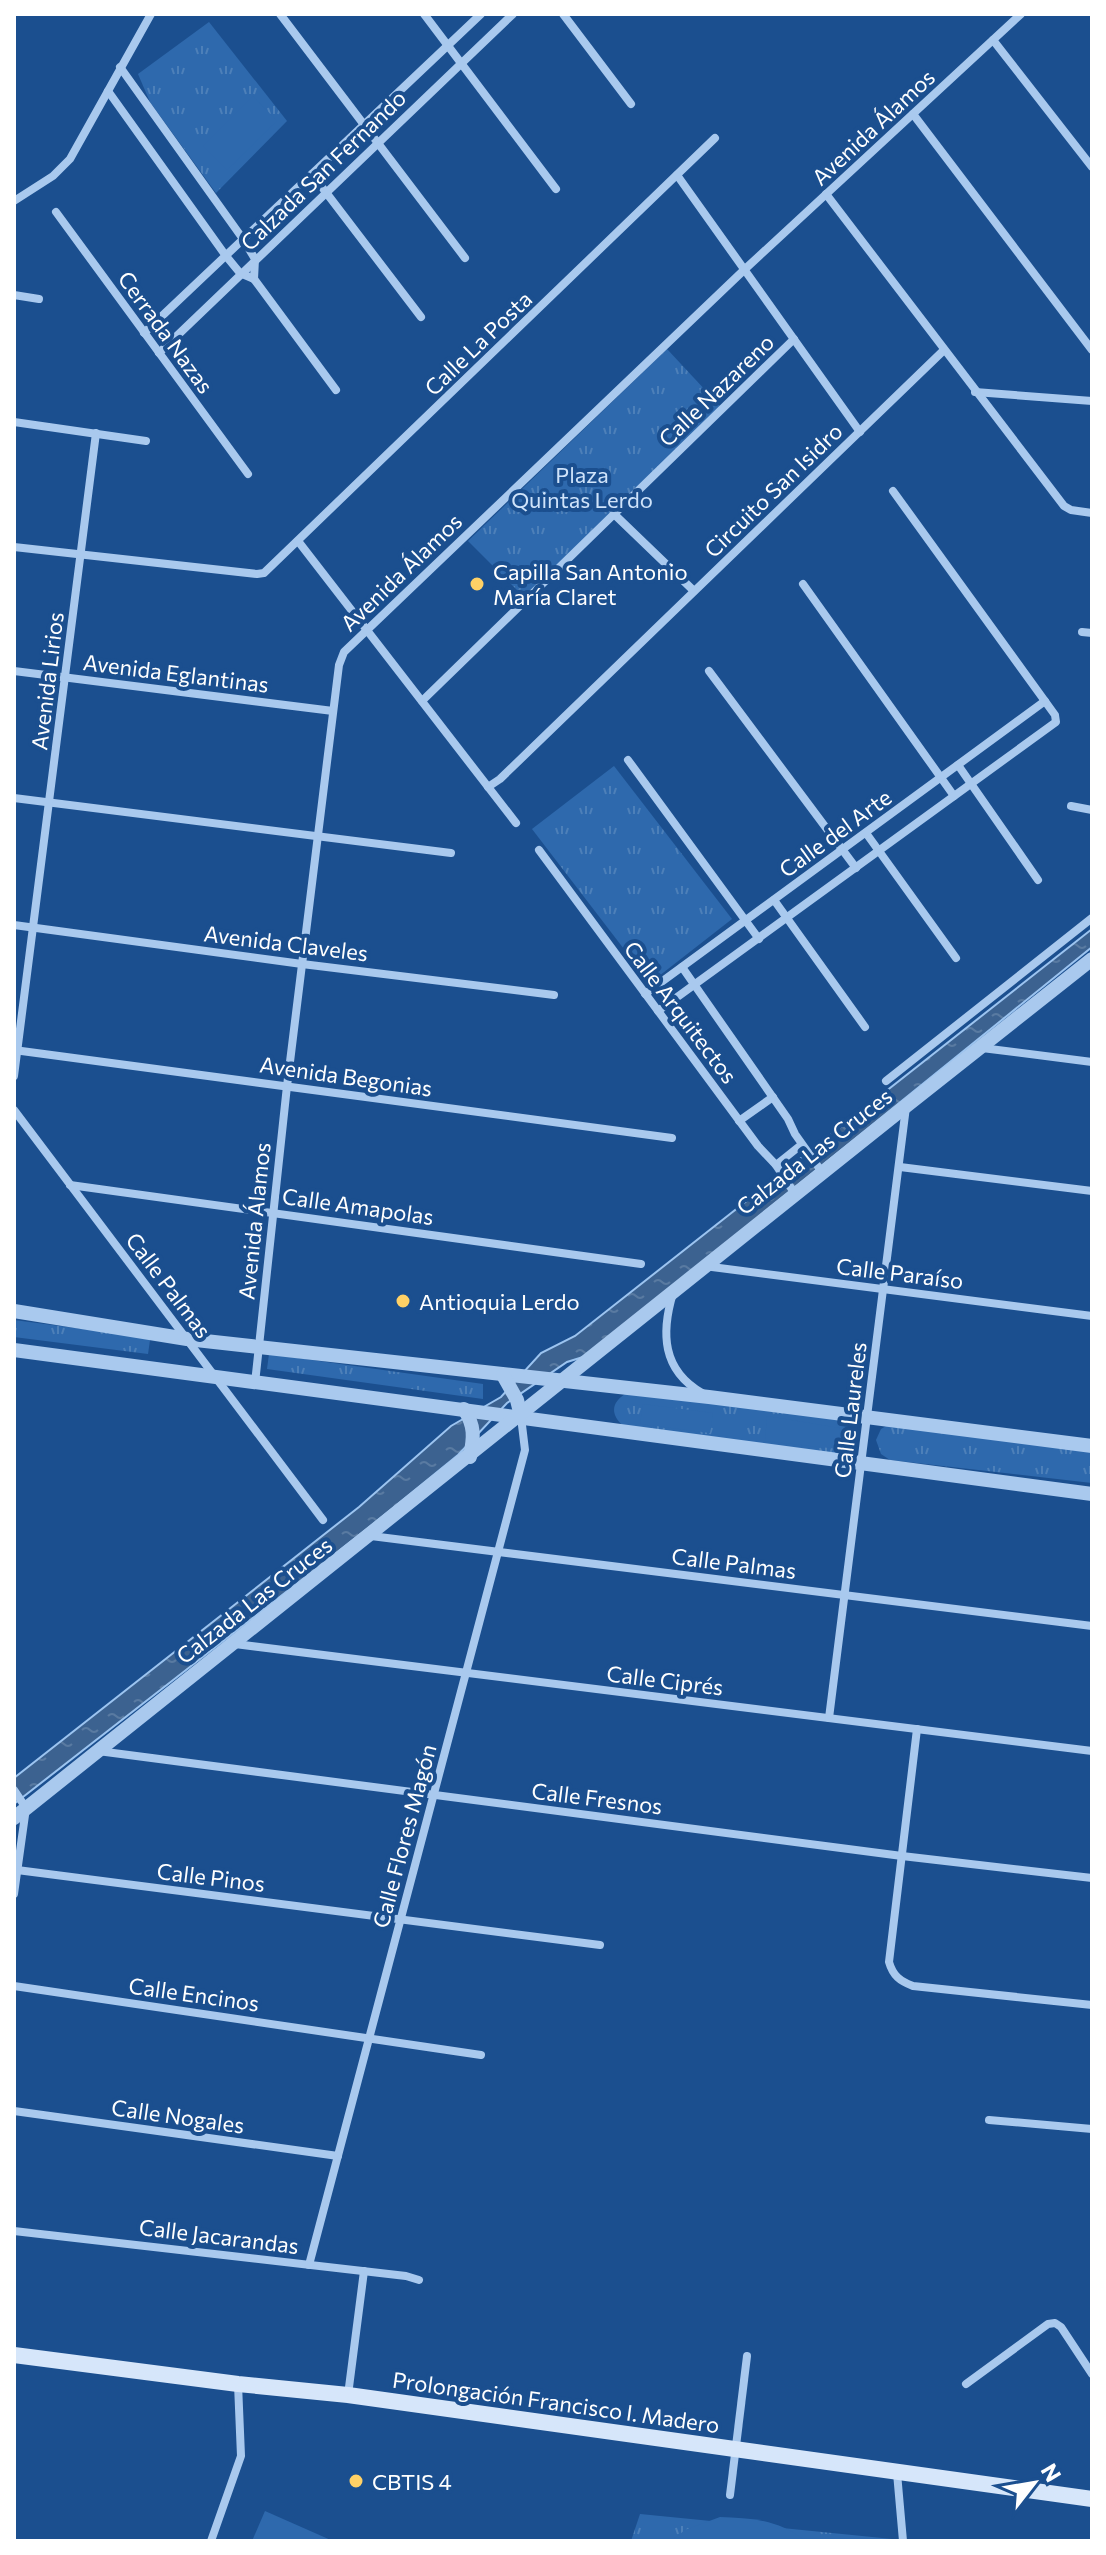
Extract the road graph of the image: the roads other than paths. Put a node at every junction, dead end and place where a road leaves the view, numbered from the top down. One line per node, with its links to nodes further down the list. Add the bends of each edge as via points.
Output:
1 (151, 14): 11 (street)
2 (280, 14): 15 (street)
3 (424, 14): 9 (street)
4 (481, 14): 9 (street, Calzada San Fernando)
5 (513, 14): 10 (street, Calzada San Fernando)
6 (563, 14): 13 (street)
7 (1021, 14): 8 (street, Avenida Álamos)
8 (993, 40): 14 (street, Avenida Álamos); 18 (street)
9 (447, 46): 10 (street); 15 (street, Calzada San Fernando)
10 (461, 63): 17 (street, Calzada San Fernando); 21 (street)
11 (120, 67): 12 (street); 26 (street)
12 (108, 91): 24 (street, via 70,159); 27 (street)
13 (631, 104)
14 (913, 114): 23 (street, Avenida Álamos); 39 (street)
15 (364, 124): 17 (street); 19 (street, Calzada San Fernando)
16 (715, 138): 20 (street, Calle La Posta)
17 (378, 143): 22 (street, Calzada San Fernando); 28 (street)
18 (1092, 167)
19 (312, 174): 22 (street); 26 (street, Calzada San Fernando)
20 (677, 175): 30 (street); 52 (street, Calle La Posta)
21 (556, 189)
22 (327, 193): 29 (street, Calzada San Fernando); 35 (street)
23 (826, 194): 30 (street, Avenida Álamos); 38 (street)
24 (14, 201)
25 (56, 212): 36 (street, Cerrada Nazas)
26 (243, 239): 27 (street, Calzada San Fernando); 29 (street)
27 (226, 256): 31 (street); 36 (street, Calzada San Fernando)
28 (465, 258)
29 (255, 259): 31 (street, Calzada San Fernando); 32 (street)
30 (744, 270): 37 (street); 57 (street, Avenida Álamos)
31 (240, 273): 32 (street); 40 (street, Calzada San Fernando)
32 (254, 279): 41 (street)
33 (14, 295): 34 (street)
34 (39, 299)
35 (421, 317)
36 (144, 333): 40 (street, Cerrada Nazas)
37 (794, 339): 45 (street); 51 (street, Calle Nazareno)
38 (944, 350): 42 (street); 45 (street, Circuito San Isidro)
39 (1092, 350)
40 (159, 353): 48 (street, Cerrada Nazas)
41 (336, 390)
42 (975, 392): 43 (street); 50 (street, via 1064,506)
43 (1092, 401)
44 (14, 422): 46 (street)
45 (860, 432): 56 (street, Circuito San Isidro)
46 (96, 433): 47 (street); 54 (street, Avenida Lirios)
47 (146, 441)
48 (248, 474)
49 (893, 491): 62 (street)
50 (1092, 513)
51 (614, 514): 56 (street); 61 (street, Calle Nazareno)
52 (298, 541): 54 (street, Calle La Posta, via 264,573); 57 (street)
53 (14, 547): 54 (street)
54 (81, 555): 60 (street, Avenida Lirios)
55 (803, 584): 66 (street)
56 (694, 591): 68 (street, Circuito San Isidro)
57 (367, 630): 61 (street); 63 (street, Avenida Álamos, via 344,652)
58 (14, 671): 60 (street, Avenida Eglantinas)
59 (709, 671): 78 (street)
60 (65, 678): 63 (street, Avenida Eglantinas); 71 (street, Avenida Lirios)
61 (422, 701): 68 (street)
62 (1045, 701): 65 (street, Calle del Arte); 67 (street, Calle del Arte, via 1057,719 1053,725)
63 (333, 711): 76 (street, Avenida Álamos)
64 (628, 760): 86 (street)
65 (958, 765): 66 (street, Calle del Arte); 67 (street)
66 (941, 778): 69 (street); 75 (street, Calle del Arte)
67 (971, 784): 69 (street, Calle del Arte); 82 (street)
68 (488, 787): 74 (street)
69 (954, 796): 79 (street, Calle del Arte)
70 (14, 798): 71 (street)
71 (49, 803): 76 (street); 88 (street, Avenida Lirios)
72 (1071, 806): 73 (street)
73 (1092, 810)
74 (516, 823)
75 (866, 833): 78 (street, Calle del Arte); 79 (street)
76 (317, 836): 80 (street); 92 (street, Avenida Álamos)
77 (539, 850): 95 (street, Calle Arquitectos)
78 (842, 850): 81 (street); 83 (street, Calle del Arte)
79 (879, 851): 81 (street, Calle del Arte); 90 (street)
80 (451, 853)
81 (856, 868): 84 (street, Calle del Arte)
82 (1038, 880)
83 (774, 900): 84 (street); 86 (street, Calle del Arte)
84 (787, 918): 89 (street, Calle del Arte); 98 (street)
85 (1092, 918): 103 (street, Calzada Las Cruces)
86 (745, 921): 89 (street); 93 (street, Calle del Arte)
87 (14, 925): 88 (street, Avenida Claveles)
88 (33, 928): 92 (street, Avenida Claveles); 100 (street, Avenida Lirios)
89 (759, 939): 94 (street, Calle del Arte)
90 (956, 958)
91 (1092, 959): 99 (street, Calzada Las Cruces)
92 (302, 964): 96 (street, Avenida Claveles); 104 (street, Avenida Álamos)
93 (682, 967): 94 (street); 95 (street, Calle del Arte)
94 (694, 985): 97 (street, Calle del Arte); 105 (street)
95 (645, 994): 97 (street, Calle Arquitectos)
96 (554, 995)
97 (658, 1011): 108 (street, Calle Arquitectos)
98 (865, 1027)
99 (980, 1047): 101 (street); 106 (street, Calzada Las Cruces)
100 (16, 1050): 102 (street, Avenida Lirios); 104 (street, Avenida Begonias)
101 (1092, 1062)
102 (14, 1076)
103 (886, 1081)
104 (287, 1086): 109 (street, Avenida Begonias); 117 (street, Avenida Álamos)
105 (773, 1097): 108 (street); 110 (street)
106 (906, 1106): 112 (street, Calle Laureles); 113 (street, Calzada Las Cruces)
107 (14, 1110): 114 (street, Calle Palmas)
108 (739, 1121): 111 (street, Calle Arquitectos)
109 (672, 1138)
110 (801, 1145): 111 (street); 113 (street)
111 (776, 1165): 116 (street, Calle Arquitectos)
112 (900, 1167): 115 (street); 121 (street, Calle Laureles)
113 (822, 1172): 116 (street, Calzada Las Cruces)
114 (70, 1185): 117 (street, Calle Amapolas); 124 (street, Calle Palmas)
115 (1092, 1191)
116 (795, 1194): 119 (street, Calzada Las Cruces)
117 (273, 1212): 118 (street, Calle Amapolas); 125 (street, Avenida Álamos)
118 (641, 1264)
119 (703, 1266): 120 (street, Calzada Las Cruces); 121 (street, Calle Paraíso)
120 (674, 1289): 129 (street, Calzada Las Cruces); 131 (street, via 666,1318 672,1362 687,1384)
121 (884, 1289): 123 (street, Calle Paraíso); 134 (street, Calle Laureles)
122 (14, 1311): 124 (street)
123 (1092, 1316)
124 (187, 1339): 125 (street); 128 (street, Calle Palmas)
125 (259, 1347): 127 (street); 130 (street, Avenida Álamos)
126 (14, 1350): 128 (street)
127 (503, 1375): 129 (street); 133 (street)
128 (215, 1376): 130 (street); 139 (street, Calle Palmas)
129 (566, 1381): 131 (street); 133 (street, Calzada Las Cruces)
130 (255, 1384): 132 (street)
131 (709, 1397): 134 (street)
132 (464, 1409): 133 (street); 136 (street, via 473,1423)
133 (521, 1416): 136 (street, Calzada Las Cruces); 137 (street); 141 (street, Calle Flores Magón, via 525,1450)
134 (868, 1417): 135 (street); 137 (street, Calle Laureles)
135 (1092, 1446)
136 (470, 1457): 140 (street, Calzada Las Cruces)
137 (862, 1463): 138 (street); 142 (street, Calle Laureles)
138 (1092, 1494)
139 (323, 1520)
140 (371, 1536): 141 (street, Calle Palmas); 144 (street, Calzada Las Cruces)
141 (498, 1551): 142 (street, Calle Palmas); 145 (street, Calle Flores Magón)
142 (845, 1595): 143 (street, Calle Palmas); 146 (street, Calle Laureles)
143 (1092, 1626)
144 (234, 1644): 145 (street, Calle Ciprés); 148 (street, Calzada Las Cruces)
145 (465, 1673): 146 (street, Calle Ciprés); 151 (street, Calle Flores Magón)
146 (829, 1718): 147 (street, Calle Ciprés)
147 (917, 1729): 149 (street, Calle Ciprés); 153 (street)
148 (98, 1751): 151 (street, Calle Fresnos); 152 (street, Calzada Las Cruces)
149 (1092, 1751)
150 (14, 1790): 152 (street)
151 (433, 1794): 153 (street, Calle Fresnos); 157 (street, Calle Flores Magón)
152 (21, 1809): 154 (street)
153 (902, 1856): 155 (street, Calle Fresnos); 160 (street, via 889,1962 896,1977 913,1986)
154 (17, 1870): 156 (street); 157 (street, Calle Pinos)
155 (1092, 1878)
156 (14, 1894)
157 (401, 1919): 158 (street, Calle Pinos); 161 (street, Calle Flores Magón)
158 (600, 1945)
159 (14, 1986): 161 (street, Calle Encinos)
160 (1092, 2005)
161 (369, 2038): 162 (street, Calle Encinos); 166 (street, Calle Flores Magón)
162 (481, 2055)
163 (14, 2111): 166 (street, Calle Nogales)
164 (989, 2120): 165 (street)
165 (1092, 2129)
166 (338, 2156): 168 (street, Calle Flores Magón)
167 (14, 2231): 168 (street, Calle Jacarandas)
168 (309, 2265): 169 (street, Calle Jacarandas)
169 (364, 2271): 170 (street, Calle Jacarandas); 176 (street)
170 (419, 2280)
171 (14, 2355): 174 (main road, Prolongación Francisco I. Madero)
172 (747, 2356): 177 (street)
173 (1092, 2374): 175 (street, via 1055,2323)
174 (238, 2384): 176 (main road, Prolongación Francisco I. Madero); 181 (street, via 241,2456)
175 (966, 2384)
176 (348, 2395): 177 (main road, Prolongación Francisco I. Madero)
177 (736, 2450): 178 (main road, Prolongación Francisco I. Madero); 179 (street)
178 (897, 2473): 180 (main road, Prolongación Francisco I. Madero); 182 (street)
179 (730, 2495)
180 (1092, 2499)
181 (211, 2541)
182 (905, 2541)

